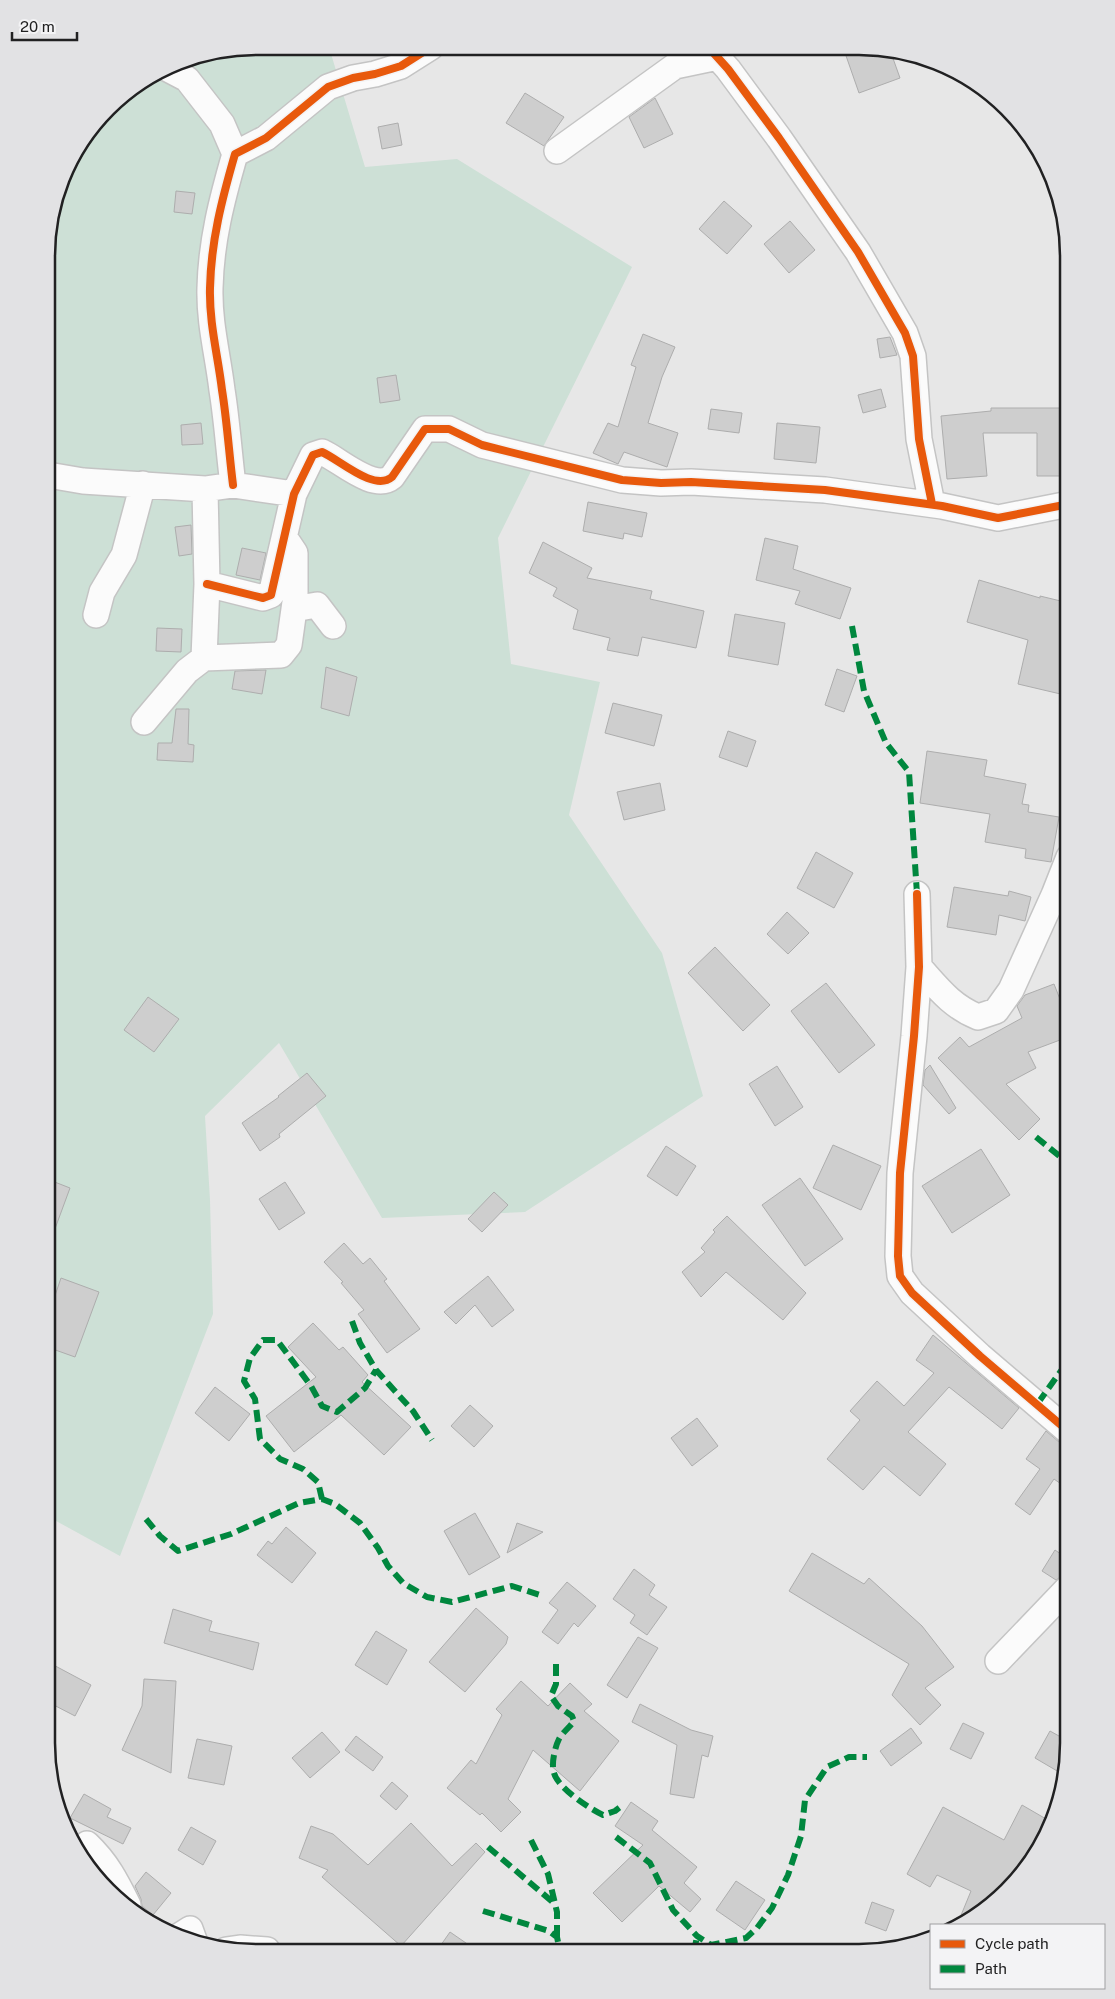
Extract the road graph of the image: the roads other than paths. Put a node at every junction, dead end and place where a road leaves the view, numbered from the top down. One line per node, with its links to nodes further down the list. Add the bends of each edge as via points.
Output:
1 (418, 55): 5 (street, via 401,66 328,87 266,138)
2 (724, 56): 4 (street, via 675,66); 11 (street, via 858,252 904,332 913,356 919,439)
3 (174, 72): 5 (street, via 187,79 222,124)
4 (557, 151)
5 (235, 154): 8 (street, via 218,212 210,290 212,332)
6 (55, 476): 7 (street)
7 (143, 484): 9 (street); 16 (street, via 124,556 102,592)
8 (233, 485): 9 (street); 10 (street)
9 (205, 489): 14 (street)
10 (294, 494): 11 (street, via 313,456 322,452 365,477 387,481 425,429 435,428 449,429 482,445 622,480 825,490); 13 (street)
11 (932, 504): 12 (street, via 998,518)
12 (1060, 506)
13 (284, 536): 14 (street, via 271,595 263,598); 15 (street, via 295,553)
14 (207, 584): 18 (street)
15 (295, 602): 17 (street, via 305,607 317,605); 18 (street, via 289,645 281,655)
16 (96, 615)
17 (333, 626)
18 (204, 658): 19 (street, via 187,670)
19 (144, 722)
20 (1060, 879): 22 (street, via 1027,958 996,1011 978,1018 965,1012 953,1004)
21 (917, 894): 22 (street)
22 (919, 967): 23 (street, via 900,1173 900,1276 912,1293 980,1356)
23 (1060, 1424)
24 (1060, 1596): 25 (street)
25 (998, 1661)
26 (87, 1844): 27 (street, via 103,1859)
27 (124, 1895)

